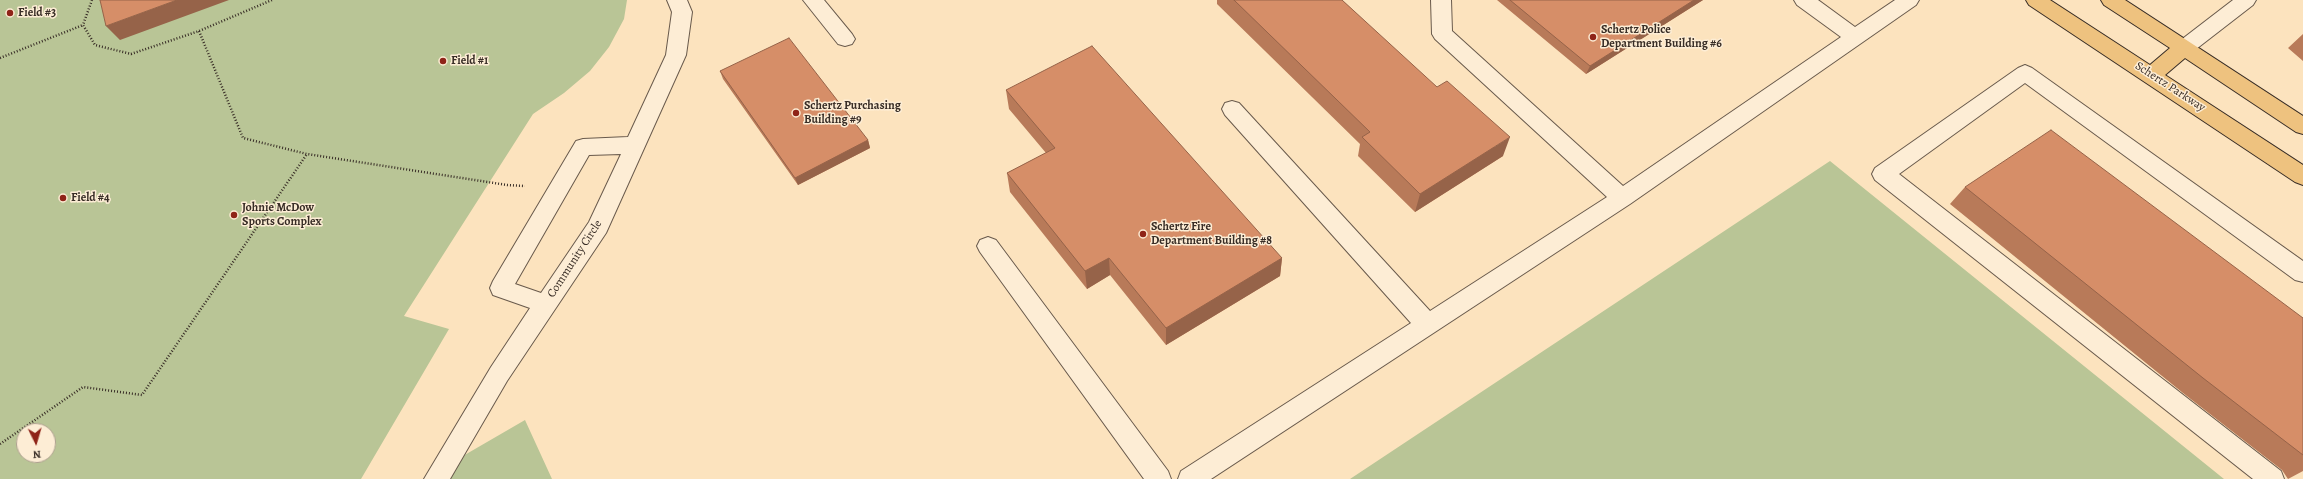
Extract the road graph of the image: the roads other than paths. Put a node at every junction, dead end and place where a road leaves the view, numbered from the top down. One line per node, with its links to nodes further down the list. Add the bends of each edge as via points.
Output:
1 (677, 0): 15 (street, Community Circle, via 682,12 676,55)
2 (813, 0): 10 (street)
3 (1441, 0): 17 (street, via 1442,34)
4 (1804, 0): 9 (street)
5 (1909, 0): 9 (street)
6 (2036, 0): 12 (main road, Schertz Parkway)
7 (2111, 0): 11 (main road)
8 (2246, 0): 11 (street)
9 (1855, 37): 17 (street)
10 (845, 40)
11 (2184, 48): 12 (main road); 14 (main road)
12 (2151, 75): 16 (main road, Schertz Parkway)
13 (1232, 109): 21 (street)
14 (2303, 126)
15 (635, 145): 20 (street, Community Circle, via 598,227); 20 (street, via 583,147 501,288)
16 (2303, 176)
17 (1622, 198): 21 (street)
18 (988, 246): 23 (street)
19 (2303, 273): 25 (street, via 2025,73 1884,174)
20 (545, 304): 22 (street, Community Circle, via 499,374)
21 (1428, 325): 24 (street)
22 (436, 479)
23 (1159, 479)
24 (1190, 479)
25 (2272, 479)

